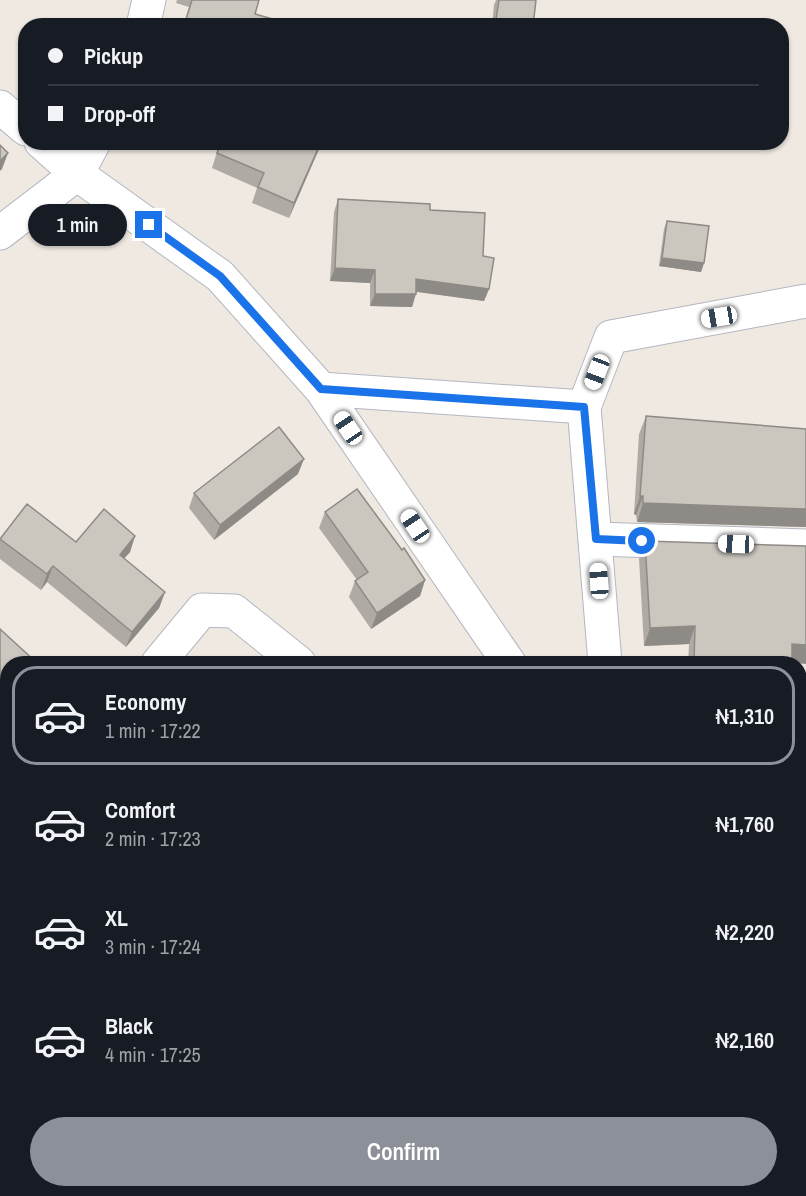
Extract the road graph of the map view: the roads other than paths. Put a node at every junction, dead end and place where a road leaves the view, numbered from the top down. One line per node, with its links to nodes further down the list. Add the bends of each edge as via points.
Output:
1 (149, 0): 2 (street)
2 (145, 18)
3 (0, 107): 4 (street)
4 (18, 122)
5 (50, 150): 7 (street)
6 (90, 150): 7 (street)
7 (77, 174): 8 (street); 10 (street, via 220,276)
8 (0, 233)
9 (806, 302): 11 (street, via 611,337)
10 (321, 389): 11 (street); 16 (street)
11 (584, 407): 12 (street)
12 (596, 539): 13 (street); 17 (street)
13 (806, 546)
14 (164, 656): 15 (street, via 202,610 234,611)
15 (290, 656)
16 (504, 656)
17 (604, 656)

